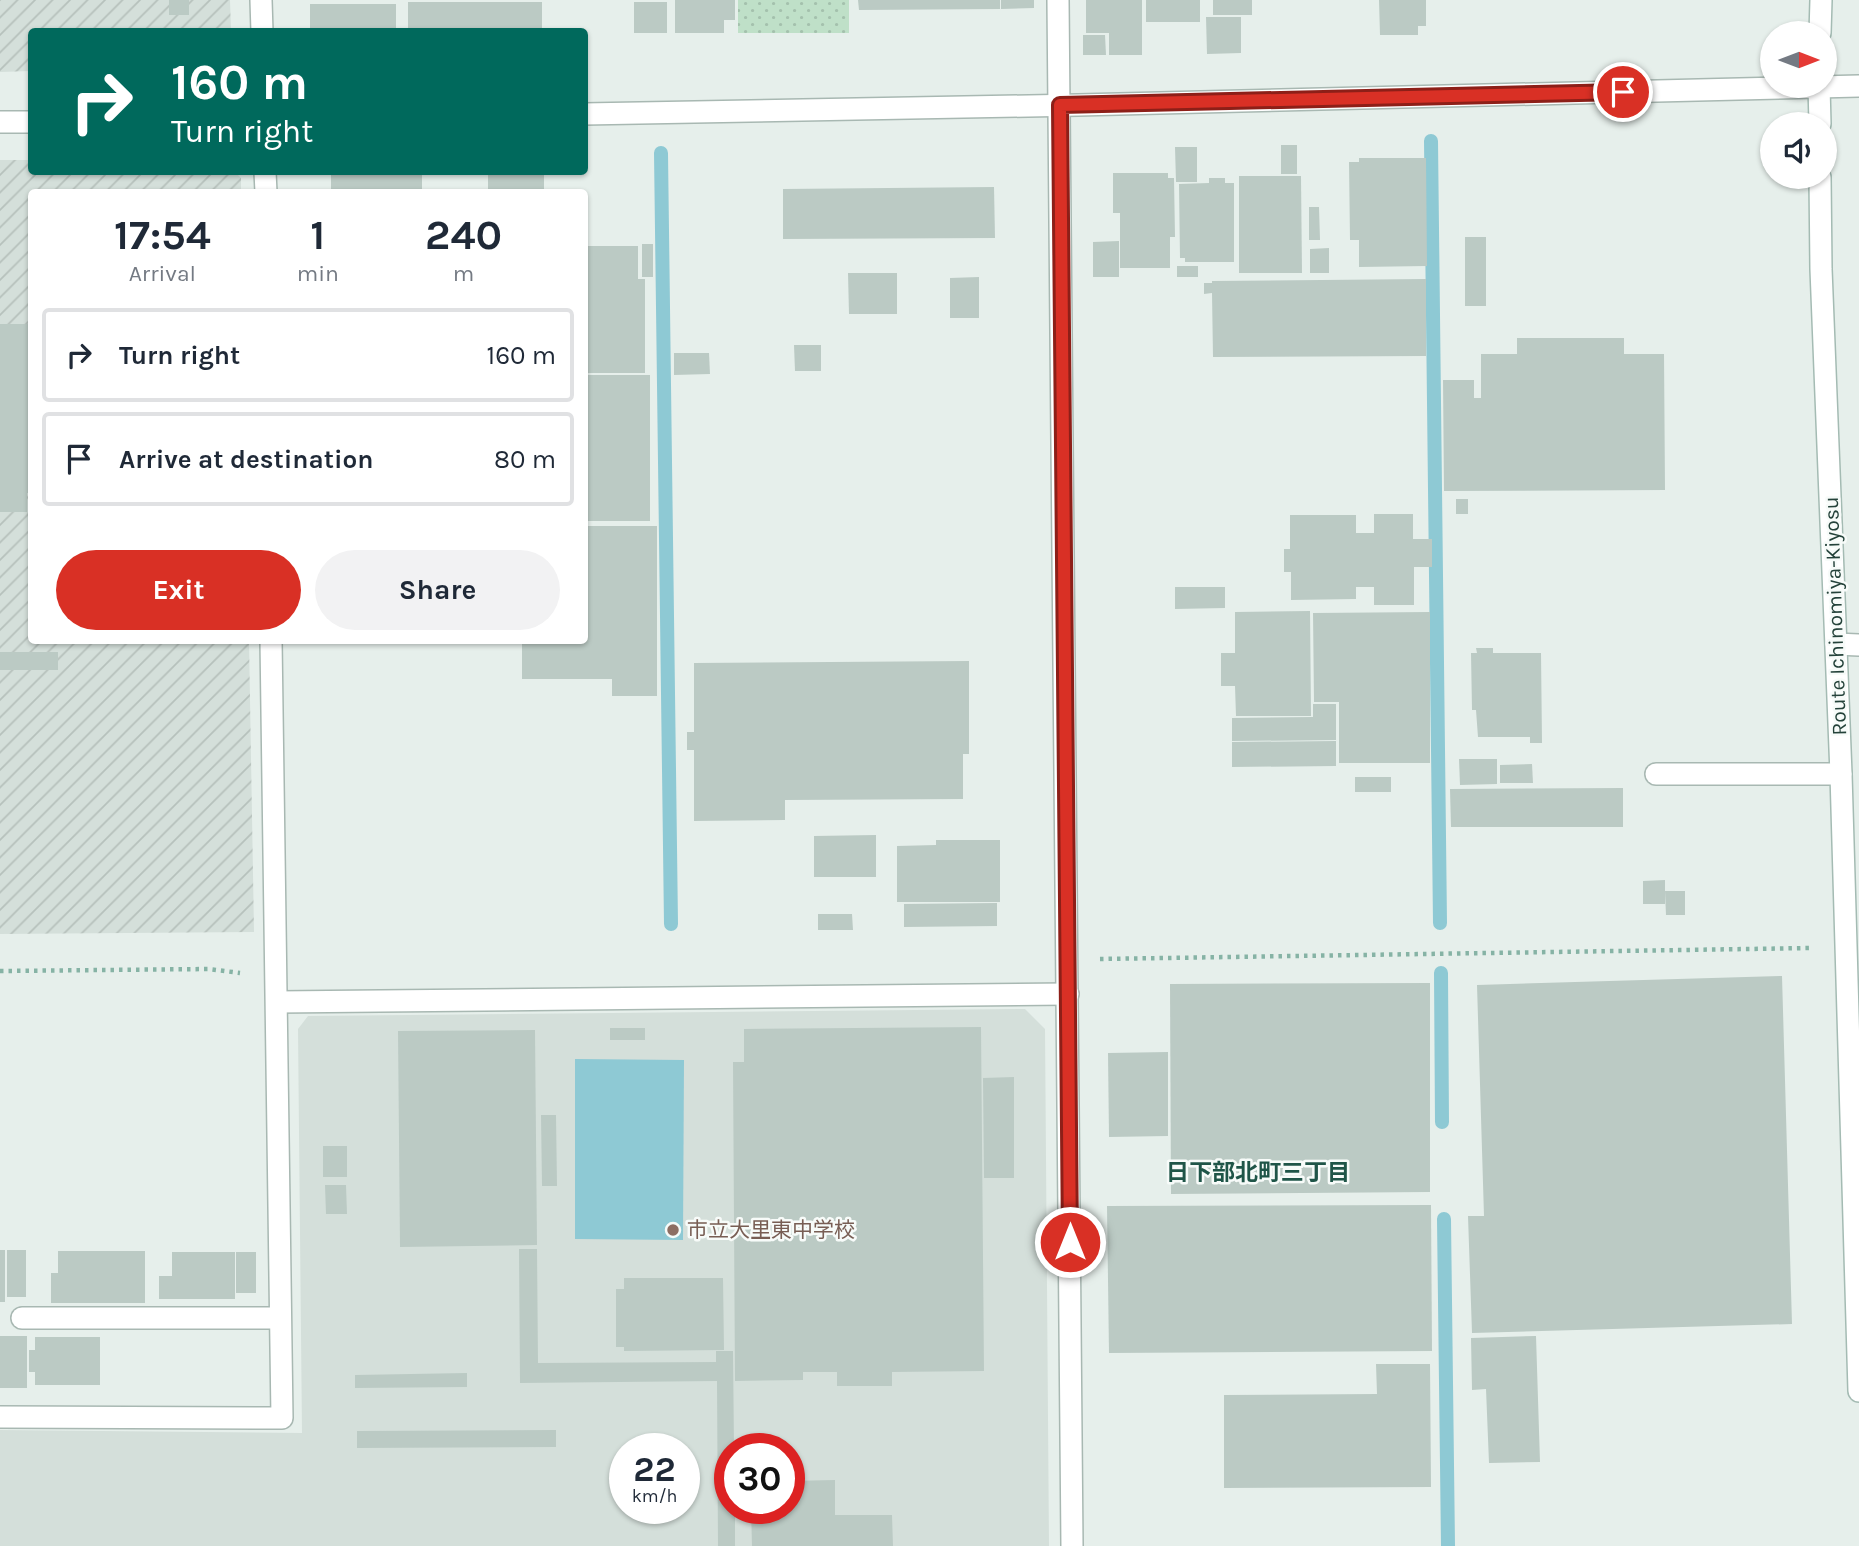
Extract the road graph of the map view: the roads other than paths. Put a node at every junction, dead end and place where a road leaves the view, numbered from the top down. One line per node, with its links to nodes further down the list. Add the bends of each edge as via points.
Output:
1 (261, 0): 5 (street)
2 (1058, 0): 9 (street)
3 (1821, 0): 4 (street)
4 (1820, 21)
5 (262, 28)
6 (1838, 86): 7 (street)
7 (1859, 86)
8 (1760, 88): 9 (street)
9 (1060, 105): 10 (street); 19 (street)
10 (588, 114)
11 (0, 122): 12 (street)
12 (28, 122)
13 (1820, 189): 15 (street, Route Ichinomiya-Kiyosu)
14 (271, 644): 20 (street)
15 (1836, 644): 16 (street); 18 (street, Route Ichinomiya-Kiyosu)
16 (1859, 645)
17 (1656, 774): 18 (street)
18 (1841, 774): 23 (street, Route Ichinomiya-Kiyosu)
19 (1068, 994): 20 (street); 25 (street)
20 (276, 1002): 22 (street)
21 (22, 1318): 22 (street)
22 (281, 1318): 24 (street, via 282,1418)
23 (1859, 1391)
24 (0, 1417)
25 (1072, 1546)

